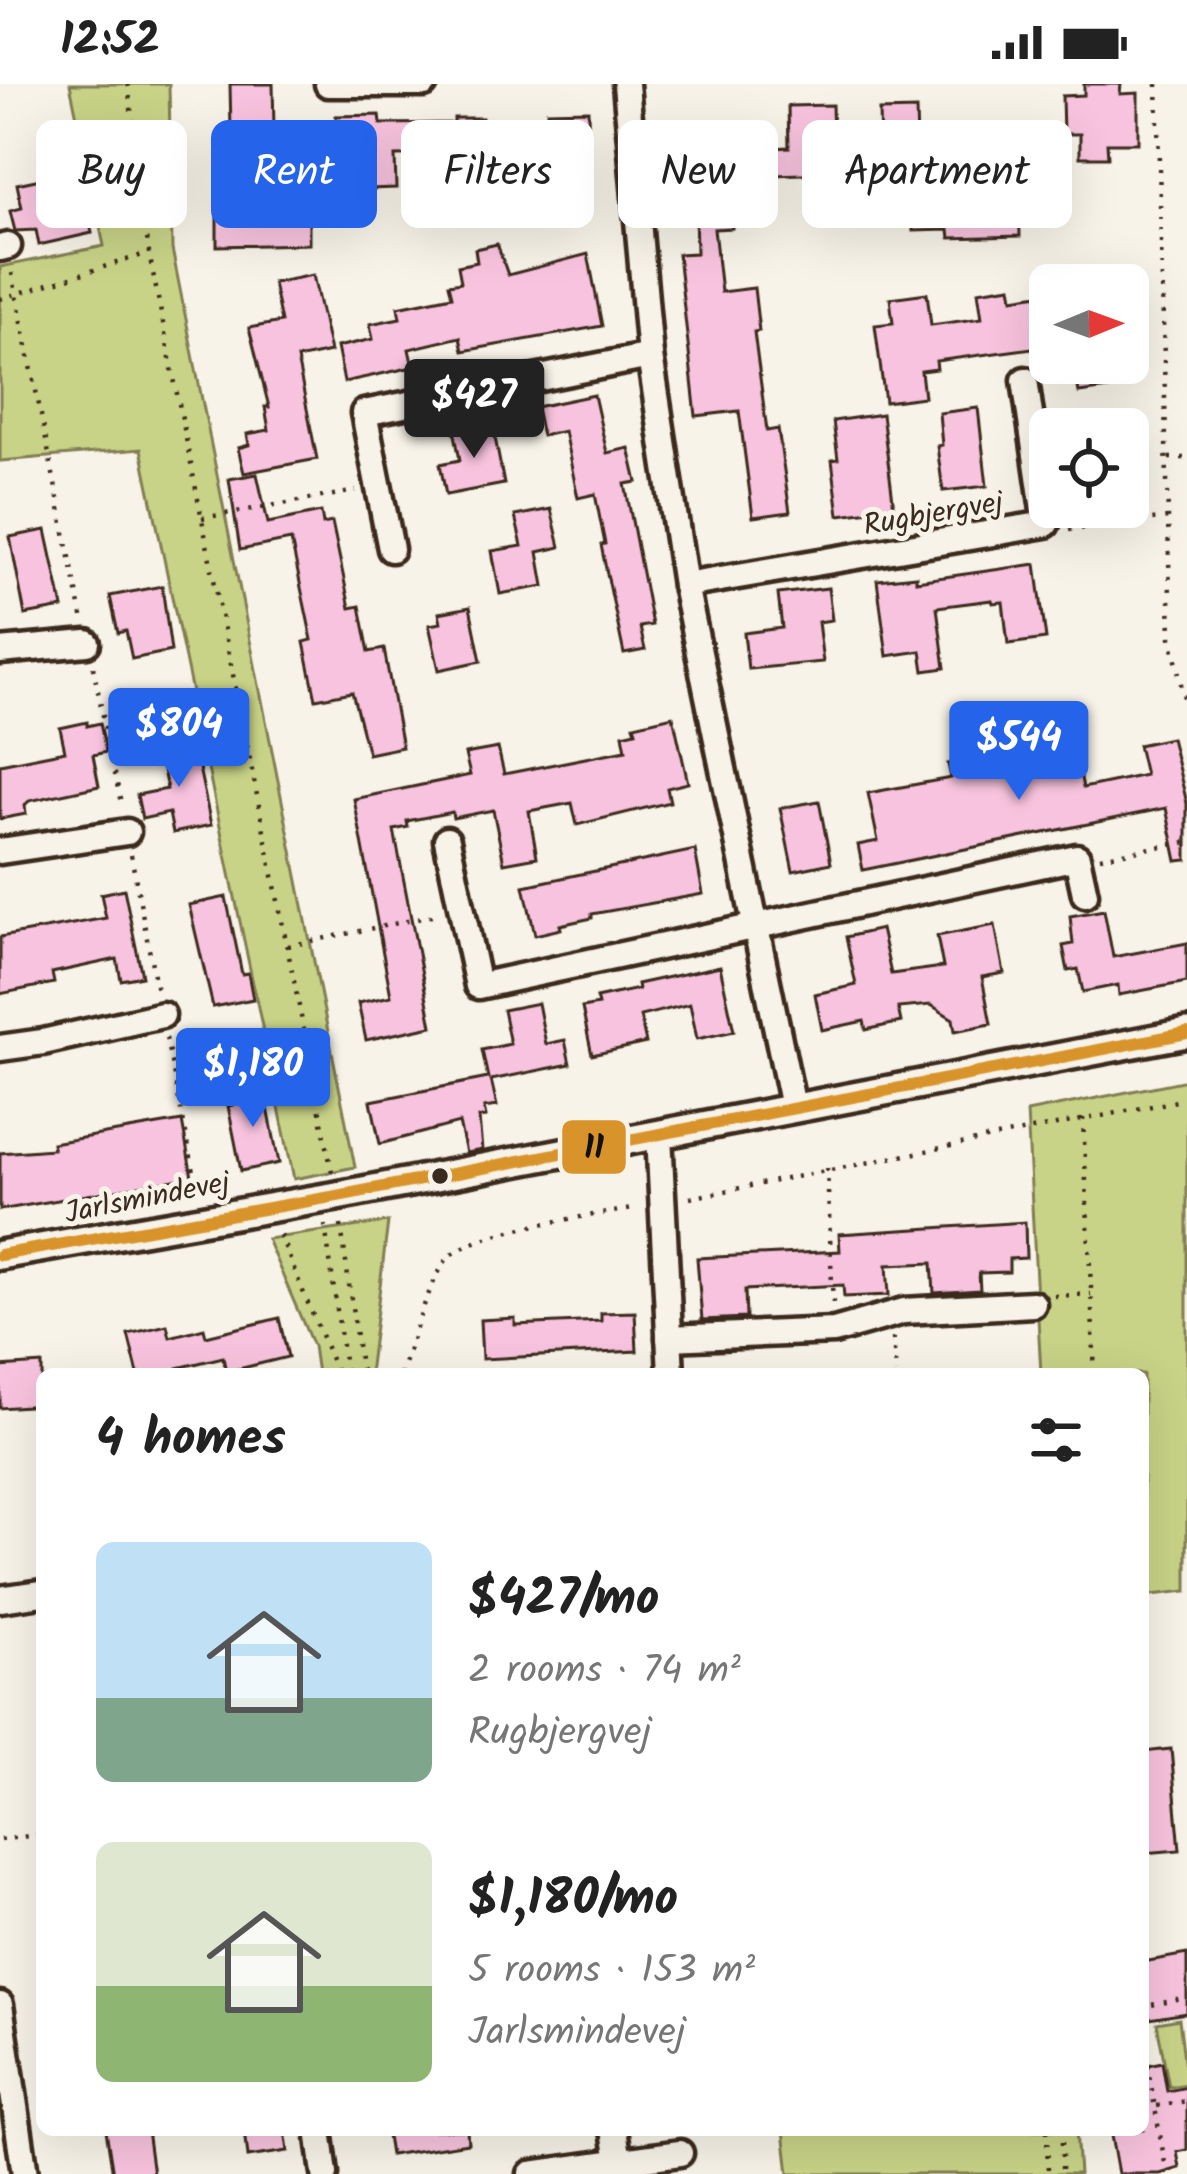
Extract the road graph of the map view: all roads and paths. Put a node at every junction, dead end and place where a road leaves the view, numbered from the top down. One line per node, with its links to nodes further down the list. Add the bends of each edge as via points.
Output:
1 (128, 84): 7 (path)
2 (328, 84): 3 (street)
3 (424, 84)
4 (626, 84): 10 (street)
5 (1157, 84): 13 (path)
6 (4, 247): 8 (path)
7 (149, 253): 8 (path); 16 (path)
8 (15, 292): 9 (path); 24 (path)
9 (0, 299)
10 (650, 356): 15 (street, via 364,413); 23 (street)
11 (1024, 380): 12 (street, Rugbjergvej)
12 (1029, 413)
13 (1167, 458): 14 (path); 17 (path)
14 (1187, 458)
15 (378, 488): 16 (path); 22 (street)
16 (202, 518): 35 (path)
17 (1168, 518): 18 (path); 26 (path, via 1171,637)
18 (1149, 521)
19 (1029, 527): 23 (street, Rugbjergvej)
20 (1062, 528): 21 (path)
21 (1103, 528)
22 (391, 549)
23 (686, 585): 34 (street)
24 (87, 643): 25 (street); 27 (path)
25 (0, 652)
26 (1187, 712)
27 (127, 832): 30 (street); 36 (path)
28 (447, 840): 33 (street)
29 (1187, 842): 31 (path)
30 (0, 851)
31 (1077, 857): 32 (street); 34 (street)
32 (1084, 894)
33 (462, 910): 34 (street, via 478,986); 35 (path)
34 (756, 927): 40 (street)
35 (288, 946): 44 (path)
36 (162, 1015): 38 (street); 47 (path)
37 (1187, 1033): 40 (street, Jarlsmindevej)
38 (0, 1048)
39 (1187, 1099): 41 (path)
40 (793, 1107): 42 (street, Jarlsmindevej)
41 (1083, 1118): 43 (path); 59 (path)
42 (658, 1134): 44 (street, Jarlsmindevej); 45 (street)
43 (827, 1168): 45 (path); 51 (path)
44 (329, 1197): 46 (street, Jarlsmindevej); 54 (path); 55 (path)
45 (662, 1204): 52 (street); 56 (path, via 459,1248 442,1266)
46 (269, 1207): 47 (street, Jarlsmindevej); 53 (path)
47 (203, 1220): 48 (street, Jarlsmindevej)
48 (0, 1256)
49 (1033, 1304): 50 (street)
50 (882, 1317): 51 (street); 58 (path)
51 (834, 1331): 52 (street)
52 (669, 1338): 57 (street)
53 (335, 1368)
54 (345, 1368)
55 (360, 1368)
56 (402, 1368)
57 (671, 1368)
58 (896, 1368)
59 (1095, 1368)
60 (36, 1594): 61 (street)
61 (0, 1599)
62 (36, 1835): 63 (path)
63 (0, 1840)
64 (1187, 1998): 66 (path)
65 (0, 2005): 76 (street)
66 (1149, 2005)
67 (1149, 2074): 69 (path)
68 (1187, 2101): 69 (path)
69 (1155, 2106): 81 (path)
70 (320, 2136): 77 (street)
71 (617, 2136): 75 (street)
72 (1047, 2136): 79 (path)
73 (1062, 2136): 80 (path)
74 (680, 2153): 75 (street)
75 (629, 2165): 78 (street)
76 (25, 2174)
77 (325, 2174)
78 (531, 2174)
79 (1048, 2174)
80 (1062, 2174)
81 (1167, 2174)

